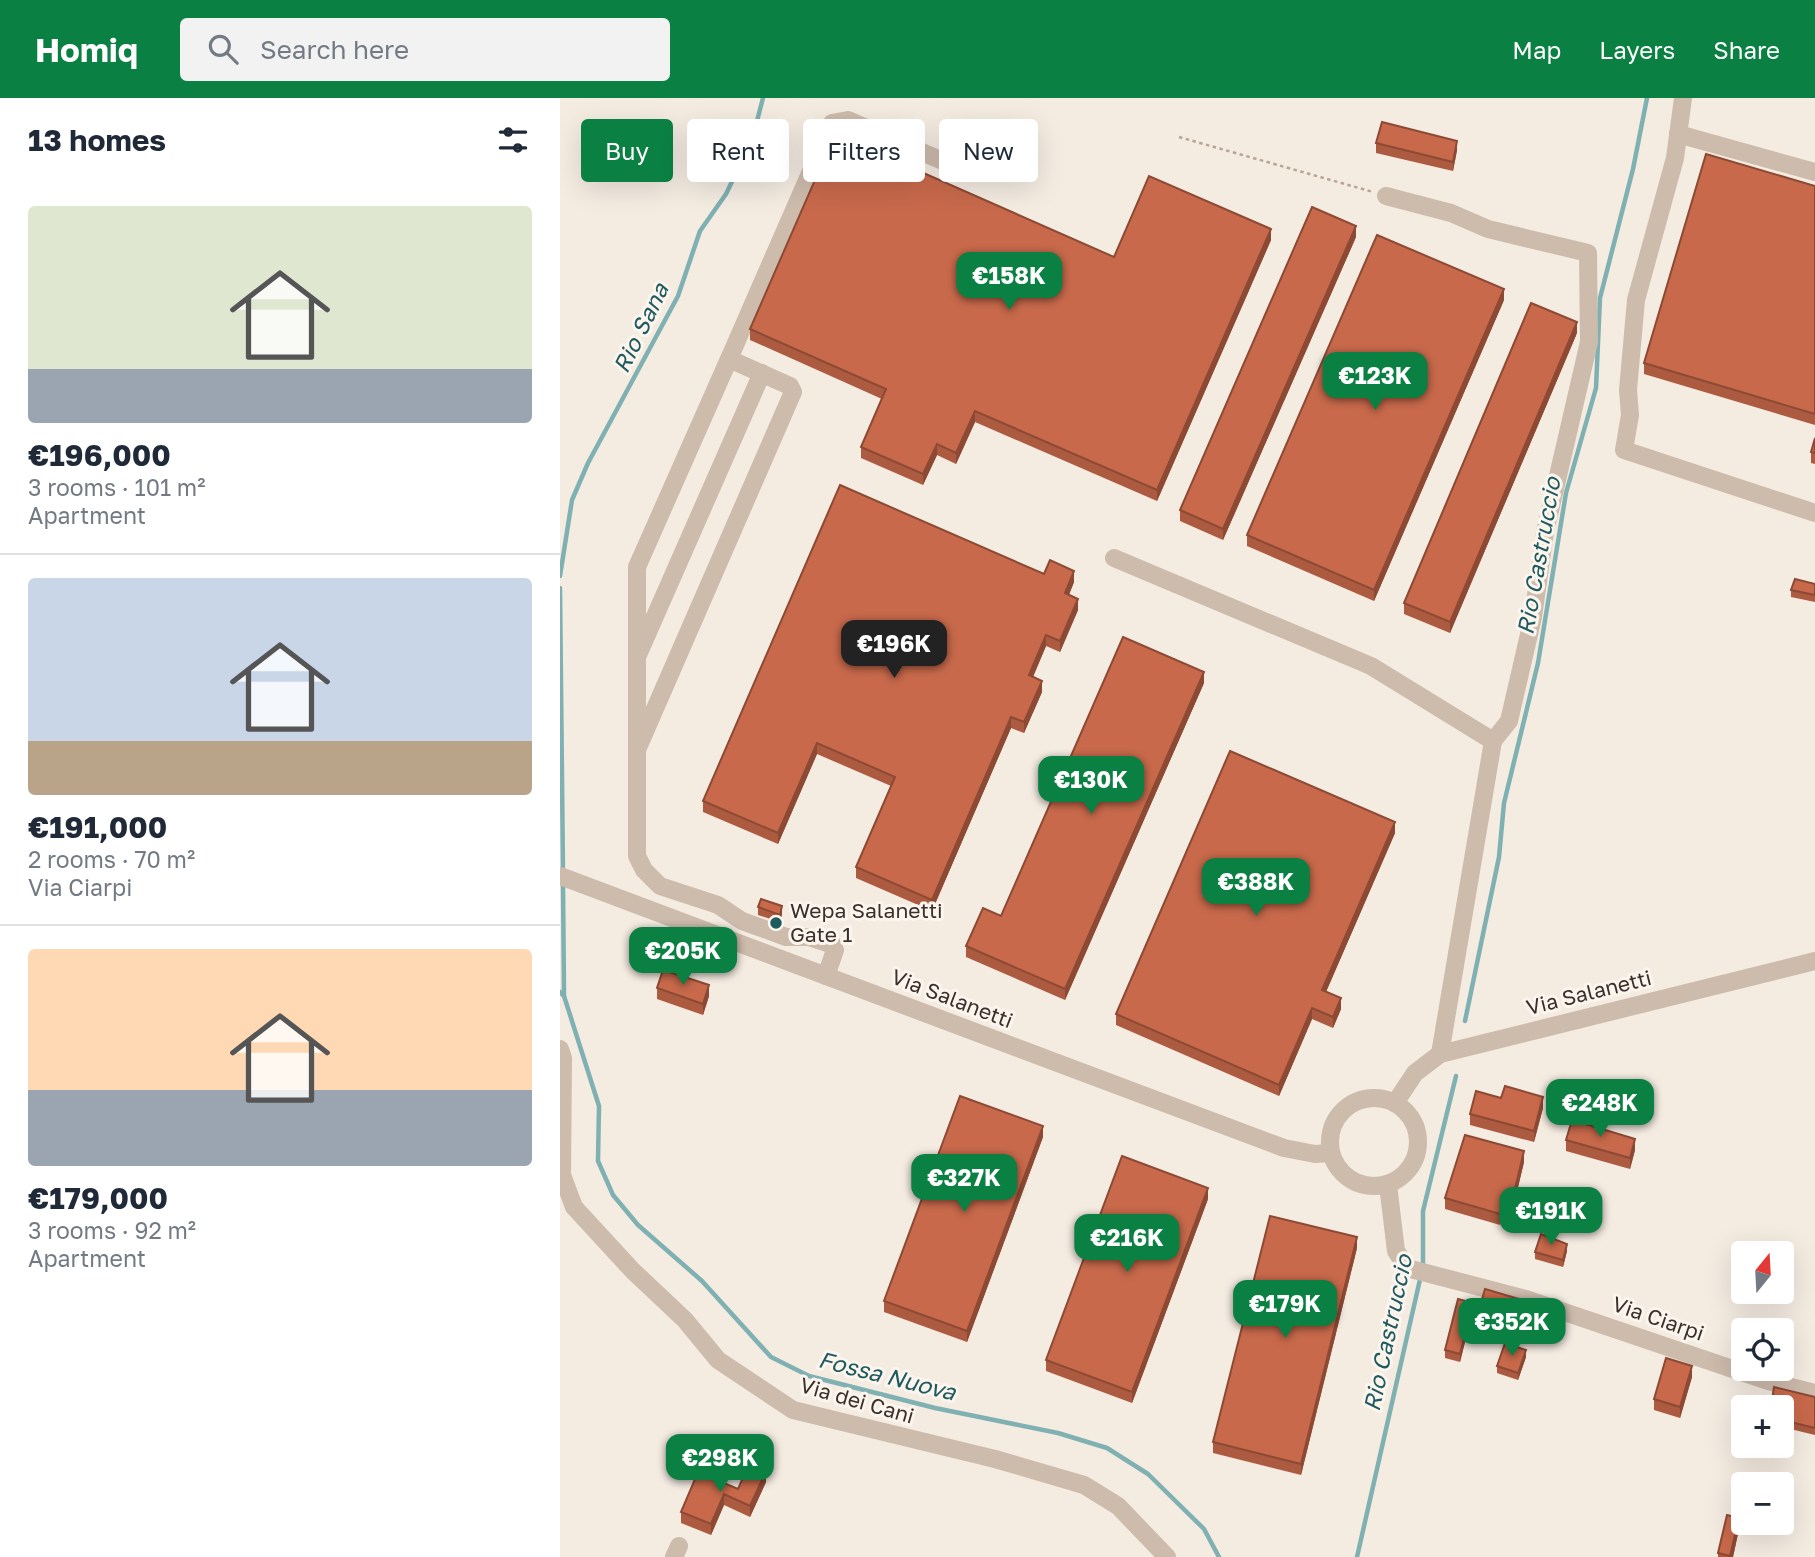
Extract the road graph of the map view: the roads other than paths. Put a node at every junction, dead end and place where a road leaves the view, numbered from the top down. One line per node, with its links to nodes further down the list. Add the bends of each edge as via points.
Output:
1 (1683, 98): 2 (street)
2 (1678, 134): 4 (street); 8 (street, via 1636,300 1624,450)
3 (939, 159): 6 (street, via 848,120 832,124)
4 (1815, 172)
5 (1386, 195): 11 (street, via 1488,229 1588,253 1589,342 1545,532 1533,617 1509,721)
6 (729, 359): 7 (street); 10 (street, via 637,567)
7 (762, 373): 10 (street); 12 (street, via 790,386 793,392)
8 (1815, 513)
9 (1115, 558): 11 (street, via 1371,666)
10 (635, 660): 12 (street)
11 (1493, 741): 17 (street)
12 (637, 750): 15 (street, via 637,856 644,870 660,886 718,905 764,930 832,945 835,950)
13 (560, 876): 15 (street, Via Salanetti)
14 (1815, 961): 17 (street, Via Salanetti)
15 (826, 976): 19 (street, Via Salanetti, via 1284,1148)
16 (560, 1049): 22 (street, Via dei Cani, via 564,1058 562,1175 574,1207 718,1360 793,1410 1084,1485 1118,1506)
17 (1440, 1054): 18 (street, Via Salanetti, via 1415,1073)
18 (1395, 1104): 19 (street, via 1367,1098 1341,1112 1329,1138); 20 (street, via 1415,1125 1418,1139 1411,1167)
19 (1330, 1153): 20 (street, via 1341,1172 1359,1185)
20 (1388, 1185): 21 (street, Via Ciarpi, via 1396,1251 1407,1268 1491,1288)
21 (1815, 1393)
22 (1167, 1557)

